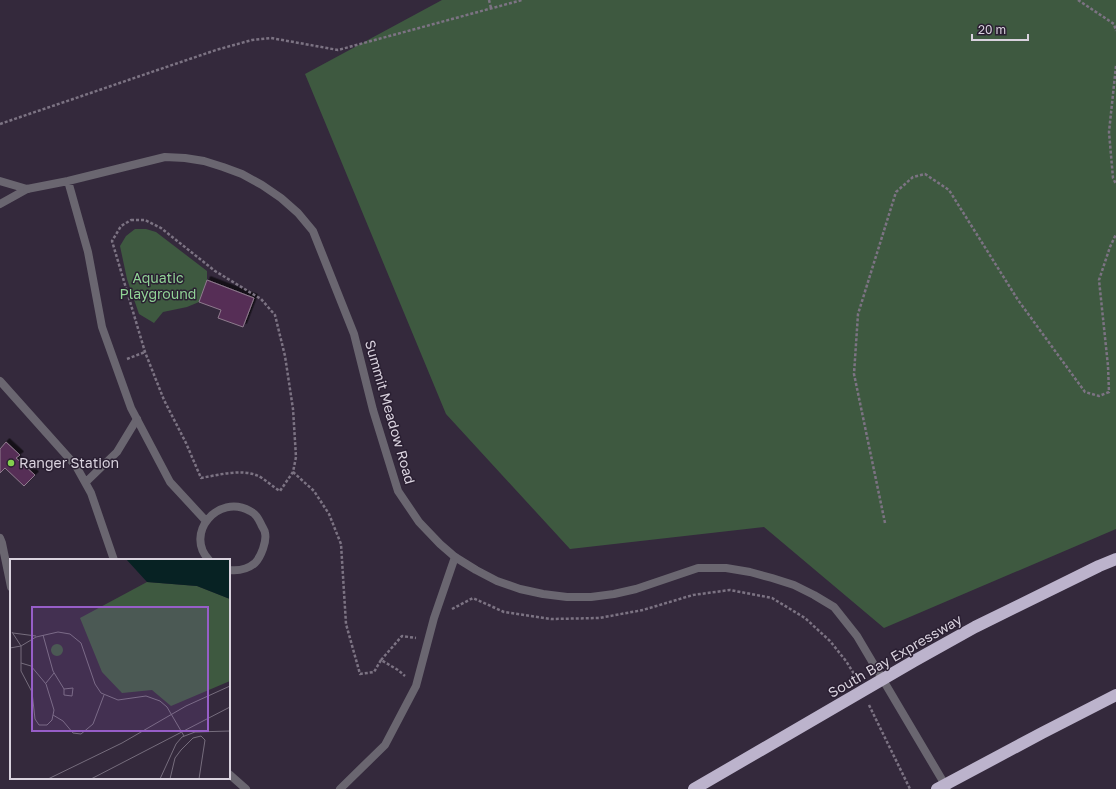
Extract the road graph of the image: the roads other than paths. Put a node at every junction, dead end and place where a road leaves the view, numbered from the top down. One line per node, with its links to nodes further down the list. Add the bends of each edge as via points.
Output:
1 (0, 181): 3 (street)
2 (68, 182): 3 (street, Summit Meadow Road); 6 (street, via 88,252 102,327); 10 (street, Summit Meadow Road, via 165,157 185,158 204,161 242,174 281,198 298,213 313,231 354,334 373,410 398,491 419,522)
3 (27, 189): 4 (street)
4 (0, 204)
5 (0, 382): 7 (street, via 76,466)
6 (137, 419): 7 (street, via 116,452); 8 (street, via 170,482)
7 (86, 482): 11 (street)
8 (206, 521): 12 (street, via 201,532 201,545); 14 (street, via 218,510 233,506 248,510 257,516 265,533 265,547 255,563 242,570)
9 (0, 538): 15 (street)
10 (455, 557): 19 (street, via 434,618 416,686 385,745); 22 (street, Summit Meadow Road, via 476,570 512,586 567,597 591,597 636,590 698,568 726,568 750,572 814,595 834,607 857,636)
11 (114, 559)
12 (208, 559)
13 (1116, 559): 20 (highway, South Bay Expressway, via 975,627)
14 (230, 570)
15 (10, 582)
16 (1116, 695): 21 (highway)
17 (230, 775): 18 (street)
18 (246, 789)
19 (340, 789)
20 (694, 789)
21 (937, 789)
22 (947, 789)

